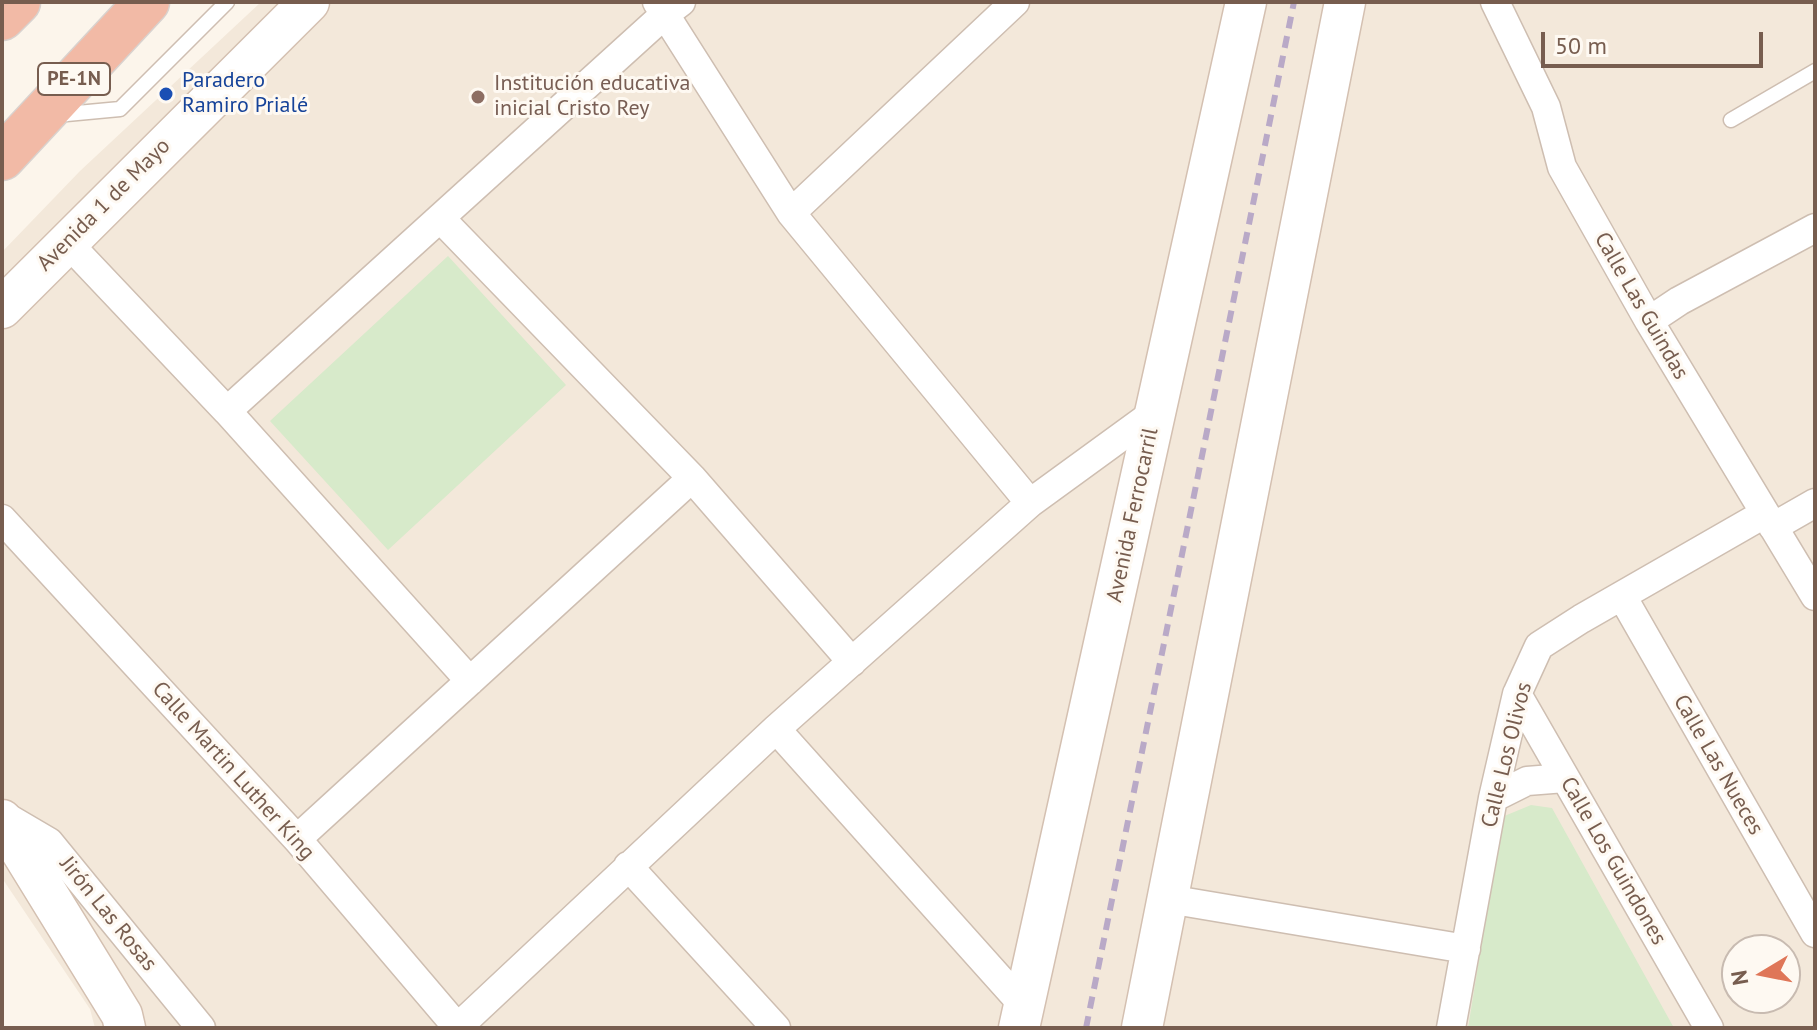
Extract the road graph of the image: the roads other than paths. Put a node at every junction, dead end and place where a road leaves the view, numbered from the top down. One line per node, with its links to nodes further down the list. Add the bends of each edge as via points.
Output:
1 (18, 2): 10 (highway)
2 (147, 2): 12 (highway, PE-1N)
3 (227, 2): 12 (lane, via 120,109)
4 (309, 2): 18 (main road, Avenida 1 de Mayo)
5 (1015, 2): 15 (street)
6 (1246, 2): 22 (main road, Avenida Ferrocarril)
7 (1345, 2): 39 (main road)
8 (1495, 2): 20 (street, Calle Las Guindas, via 1546,107 1562,167)
9 (667, 6): 15 (street); 16 (street)
10 (2, 18)
11 (1815, 71): 13 (lane)
12 (40, 117): 14 (highway, PE-1N)
13 (1731, 120)
14 (2, 158)
15 (791, 213): 24 (street)
16 (440, 218): 21 (street); 23 (street)
17 (1815, 228): 20 (street)
18 (66, 241): 19 (main road, Avenida 1 de Mayo); 21 (street)
19 (2, 308)
20 (1649, 321): 27 (street, Calle Las Guindas)
21 (227, 411): 31 (street)
22 (1155, 412): 24 (street); 42 (main road, Avenida Ferrocarril)
23 (692, 478): 30 (street); 31 (street)
24 (1030, 503): 30 (street)
25 (1815, 503): 27 (street, Calle Los Olivos)
26 (2, 519): 37 (street, Calle Martin Luther King)
27 (1768, 520): 28 (street, Calle Los Olivos); 29 (street, Calle Las Guindas)
28 (1622, 596): 32 (street, Calle Los Olivos, via 1539,646); 40 (street, Calle Las Nueces)
29 (1815, 596)
30 (852, 662): 33 (street)
31 (470, 681): 37 (street)
32 (1517, 694): 34 (street, Calle Los Guindones); 35 (street, Calle Los Olivos)
33 (776, 729): 38 (street); 42 (street)
34 (1565, 778): 35 (street, via 1527,781); 49 (street, Calle Los Guindones)
35 (1493, 798): 41 (street, Calle Los Olivos)
36 (2, 817): 43 (main road); 44 (street, Jirón Las Rosas, via 49,842)
37 (297, 839): 45 (street, Calle Martin Luther King)
38 (628, 866): 45 (street); 46 (street)
39 (1168, 899): 41 (street); 47 (main road)
40 (1815, 933)
41 (1466, 949): 48 (street, Calle Los Olivos)
42 (1021, 1017)
43 (125, 1028)
44 (201, 1028)
45 (457, 1028)
46 (776, 1028)
47 (1142, 1028)
48 (1451, 1028)
49 (1709, 1028)

